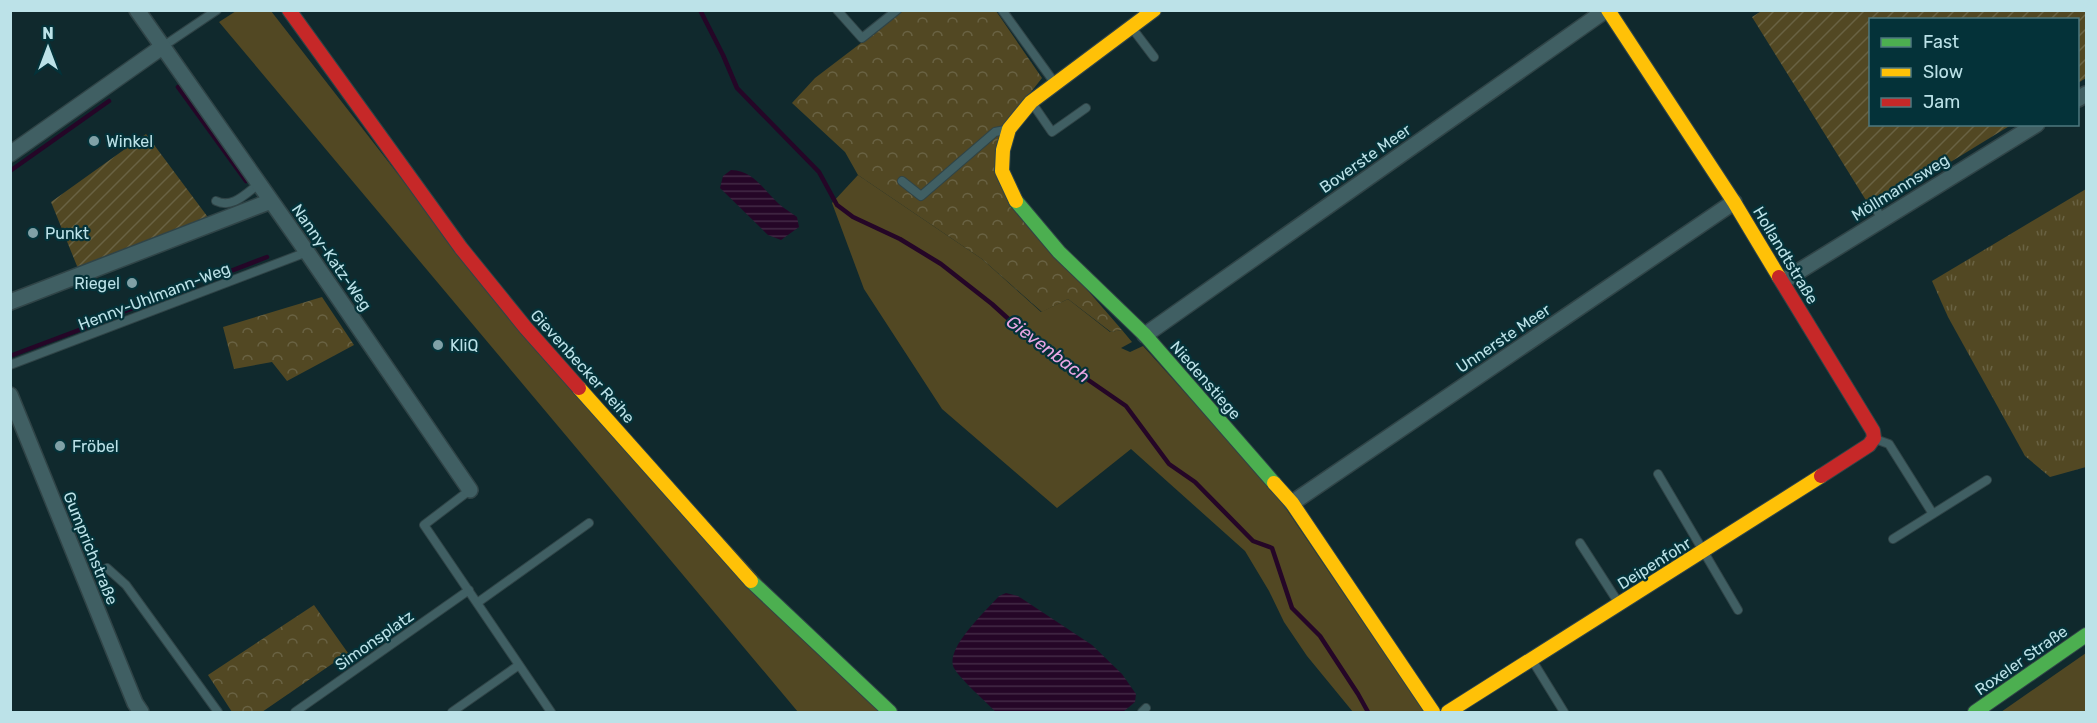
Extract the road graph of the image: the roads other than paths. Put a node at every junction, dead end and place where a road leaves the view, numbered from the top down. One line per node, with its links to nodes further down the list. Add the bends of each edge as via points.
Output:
1 (137, 10): 10 (street, Nanny-Katz-Weg)
2 (217, 10): 10 (lane)
3 (289, 10): 54 (street, Gievenbecker Reihe, via 461,248 525,327 759,590)
4 (837, 10): 5 (lane, via 861,38)
5 (897, 10)
6 (1002, 10): 12 (lane)
7 (1607, 10): 22 (street, Hollandtstraße); 28 (street, Boverste Meer)
8 (1153, 11): 9 (street, Niedenstiege)
9 (1131, 27): 11 (lane); 12 (street, Niedenstiege)
10 (162, 47): 17 (street); 19 (street, Nanny-Katz-Weg)
11 (1154, 57)
12 (1055, 83): 13 (street, Niedenstiege)
13 (1031, 102): 14 (lane, via 1052,132); 16 (street, Niedenstiege)
14 (1086, 108)
15 (2034, 126): 24 (street, Möllmannsweg)
16 (1009, 129): 18 (lane, via 995,132 921,196); 28 (street, Niedenstiege, via 1002,171 1013,197 1059,252)
17 (10, 154)
18 (902, 182)
19 (259, 184): 20 (lane, via 233,202); 21 (street, Nanny-Katz-Weg)
20 (216, 201)
21 (271, 201): 25 (street, Nanny-Katz-Weg); 27 (street)
22 (1734, 202): 26 (street, Hollandtstraße); 35 (street, Unnerste Meer)
23 (1874, 205): 24 (lane)
24 (1882, 220): 26 (street, Möllmannsweg)
25 (307, 252): 29 (lane, Henny-Uhlmann-Weg); 34 (street, Nanny-Katz-Weg)
26 (1783, 281): 31 (street, Hollandtstraße)
27 (10, 302)
28 (1145, 335): 35 (street, Niedenstiege)
29 (10, 365)
30 (10, 395): 49 (street, Gumprichstraße)
31 (1874, 438): 36 (lane, Hollandtstraße, via 1889,444); 40 (street, Deipenfohr, via 1869,445)
32 (1658, 474): 40 (lane)
33 (1987, 480): 36 (lane)
34 (470, 489): 42 (lane, via 424,525)
35 (1292, 503): 55 (street, Niedenstiege)
36 (1933, 514): 38 (lane)
37 (589, 523): 43 (lane)
38 (1893, 539)
39 (1580, 543): 44 (lane)
40 (1705, 551): 44 (street, Deipenfohr); 45 (lane)
41 (106, 568): 50 (lane, via 126,585)
42 (469, 590): 43 (lane); 51 (lane, Simonsplatz)
43 (477, 603): 48 (lane)
44 (1619, 604): 47 (street, Deipenfohr)
45 (1738, 610)
46 (2086, 635): 58 (street, Roxeler Straße)
47 (1531, 658): 56 (street, Deipenfohr); 57 (lane)
48 (519, 665): 52 (lane); 53 (lane)
49 (133, 709)
50 (218, 712)
51 (295, 712)
52 (452, 712)
53 (551, 712)
54 (890, 712)
55 (1433, 712)
56 (1448, 712)
57 (1564, 712)
58 (1975, 712)

